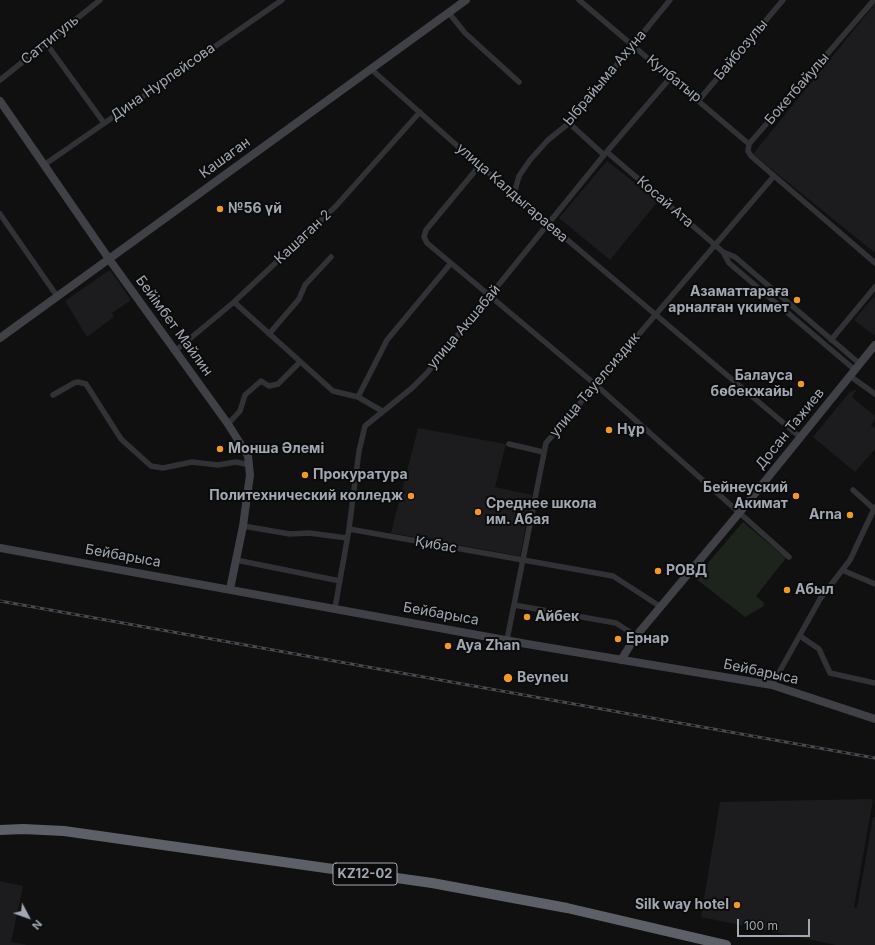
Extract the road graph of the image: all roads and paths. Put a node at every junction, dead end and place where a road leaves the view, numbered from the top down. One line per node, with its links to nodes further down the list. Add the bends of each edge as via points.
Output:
1 (100, 0): 9 (street, Саттигуль)
2 (282, 0): 18 (street, Дина Нурпейсова)
3 (466, 0): 8 (street, Кашаган)
4 (580, 0): 10 (street, Кулбатыр)
5 (670, 0): 10 (street, Ыбрайыма Ахуна)
6 (782, 0): 15 (street, Байбозулы)
7 (874, 0): 20 (street, Бокетбайулы)
8 (449, 13): 11 (street, Кашаган); 14 (street, via 465,33)
9 (46, 43): 13 (street, Саттигуль); 18 (street)
10 (632, 45): 12 (street, Кулбатыр); 19 (street, Ыбрайыма Ахуна)
11 (371, 69): 17 (street, улица Калдыгараева); 31 (street, Кашаган)
12 (671, 77): 15 (street, Кулбатыр); 21 (street, улица Акшабай)
13 (0, 80)
14 (518, 82)
15 (699, 100): 20 (street, Кулбатыр)
16 (0, 101): 22 (street, Бейімбет Майлин)
17 (420, 112): 23 (street, улица Калдыгараева); 39 (street, Кашаган 2, via 336,206)
18 (104, 123): 22 (street, Дина Нурпейсова)
19 (569, 123): 21 (street, Косай Ата); 25 (street, Ыбрайыма Ахуна, via 548,140 530,160 519,176)
20 (749, 144): 24 (street, via 748,151 751,156)
21 (606, 153): 27 (street, улица Акшабай); 28 (street, Косай Ата)
22 (44, 165): 31 (street, Бейімбет Майлин)
23 (480, 165): 25 (street, улица Калдыгараева); 32 (street, via 426,230 424,237 427,243)
24 (774, 176): 28 (street, улица Тауелсиздик); 33 (street)
25 (514, 194): 27 (street, улица Калдыгараева)
26 (0, 214): 36 (street)
27 (549, 224): 37 (street, улица Акшабай); 40 (street, улица Калдыгараева)
28 (715, 245): 29 (street, Косай Ата); 40 (street, улица Тауелсиздик)
29 (723, 252): 35 (street, Косай Ата, via 735,257); 38 (street, Косай Ата, via 729,263)
30 (331, 257): 41 (street, via 305,285 299,299)
31 (109, 259): 36 (street, Кашаган); 45 (street, Бейімбет Майлин)
32 (451, 263): 37 (street); 51 (street, via 387,340)
33 (875, 263)
34 (875, 286): 43 (street)
35 (778, 294): 38 (street); 43 (street, Косай Ата)
36 (57, 296): 42 (street, Кашаган)
37 (490, 296): 48 (street); 52 (street, улица Акшабай, via 412,388)
38 (773, 300): 47 (street, Косай Ата)
39 (234, 302): 41 (street); 45 (street, Кашаган 2)
40 (655, 315): 48 (street, улица Тауелсиздик); 54 (street, улица Калдыгараева)
41 (269, 334): 46 (street)
42 (0, 338)
43 (831, 340): 47 (street, Косай Ата)
44 (875, 345): 47 (street, Досан Тажиев)
45 (175, 351): 53 (street, Бейімбет Майлин)
46 (300, 362): 51 (street, via 333,391); 53 (street, via 278,384 270,386 261,381 245,395 240,411)
47 (855, 370): 49 (street, Косай Ата); 54 (street, Досан Тажиев)
48 (596, 385): 56 (street, улица Тауелсиздик, via 552,436); 60 (street)
49 (875, 394)
50 (53, 395): 57 (street, via 74,383 86,384 121,439 151,466 163,468 192,462 218,465 236,462)
51 (358, 397): 52 (street)
52 (382, 411): 62 (street, улица Акшабай, via 365,426)
53 (228, 424): 57 (street, Бейімбет Майлин, via 248,456)
54 (800, 436): 60 (street, Досан Тажиев)
55 (509, 444): 56 (street)
56 (544, 452): 67 (street, улица Тауелсиздик)
57 (250, 465): 61 (street, Бейімбет Майлин)
58 (853, 490): 59 (street)
59 (875, 508): 68 (street, via 850,560)
60 (740, 512): 65 (street); 73 (street, Досан Тажиев)
61 (243, 526): 63 (street, via 290,534 309,533); 66 (street, Бейімбет Майлин)
62 (349, 529): 63 (street, улица Акшабай); 67 (street, Қибас)
63 (347, 538): 69 (street, улица Акшабай)
64 (0, 548): 71 (street, Бейбарыса)
65 (789, 557)
66 (236, 560): 69 (street); 71 (street, Бейімбет Майлин)
67 (522, 560): 72 (street, улица Тауелсиздик); 73 (street, Қибас, via 613,576)
68 (842, 570): 70 (street); 76 (street, via 820,598)
69 (340, 581): 74 (street, улица Акшабай)
70 (875, 584)
71 (230, 589): 74 (street, Бейбарыса)
72 (514, 605): 75 (street, via 616,623); 77 (street, улица Тауелсиздик)
73 (661, 607): 75 (street, Досан Тажиев)
74 (335, 608): 77 (street, Бейбарыса)
75 (636, 636): 78 (street, Досан Тажиев)
76 (800, 636): 79 (street, via 819,649 830,673); 80 (street)
77 (507, 640): 78 (street, Бейбарыса)
78 (621, 660): 80 (street, Бейбарыса)
79 (875, 683)
80 (772, 685): 81 (street, Бейбарыса)
81 (875, 718)
82 (0, 830): 83 (highway, KZ12-02, via 64,831 432,883 567,908)
83 (726, 945)

